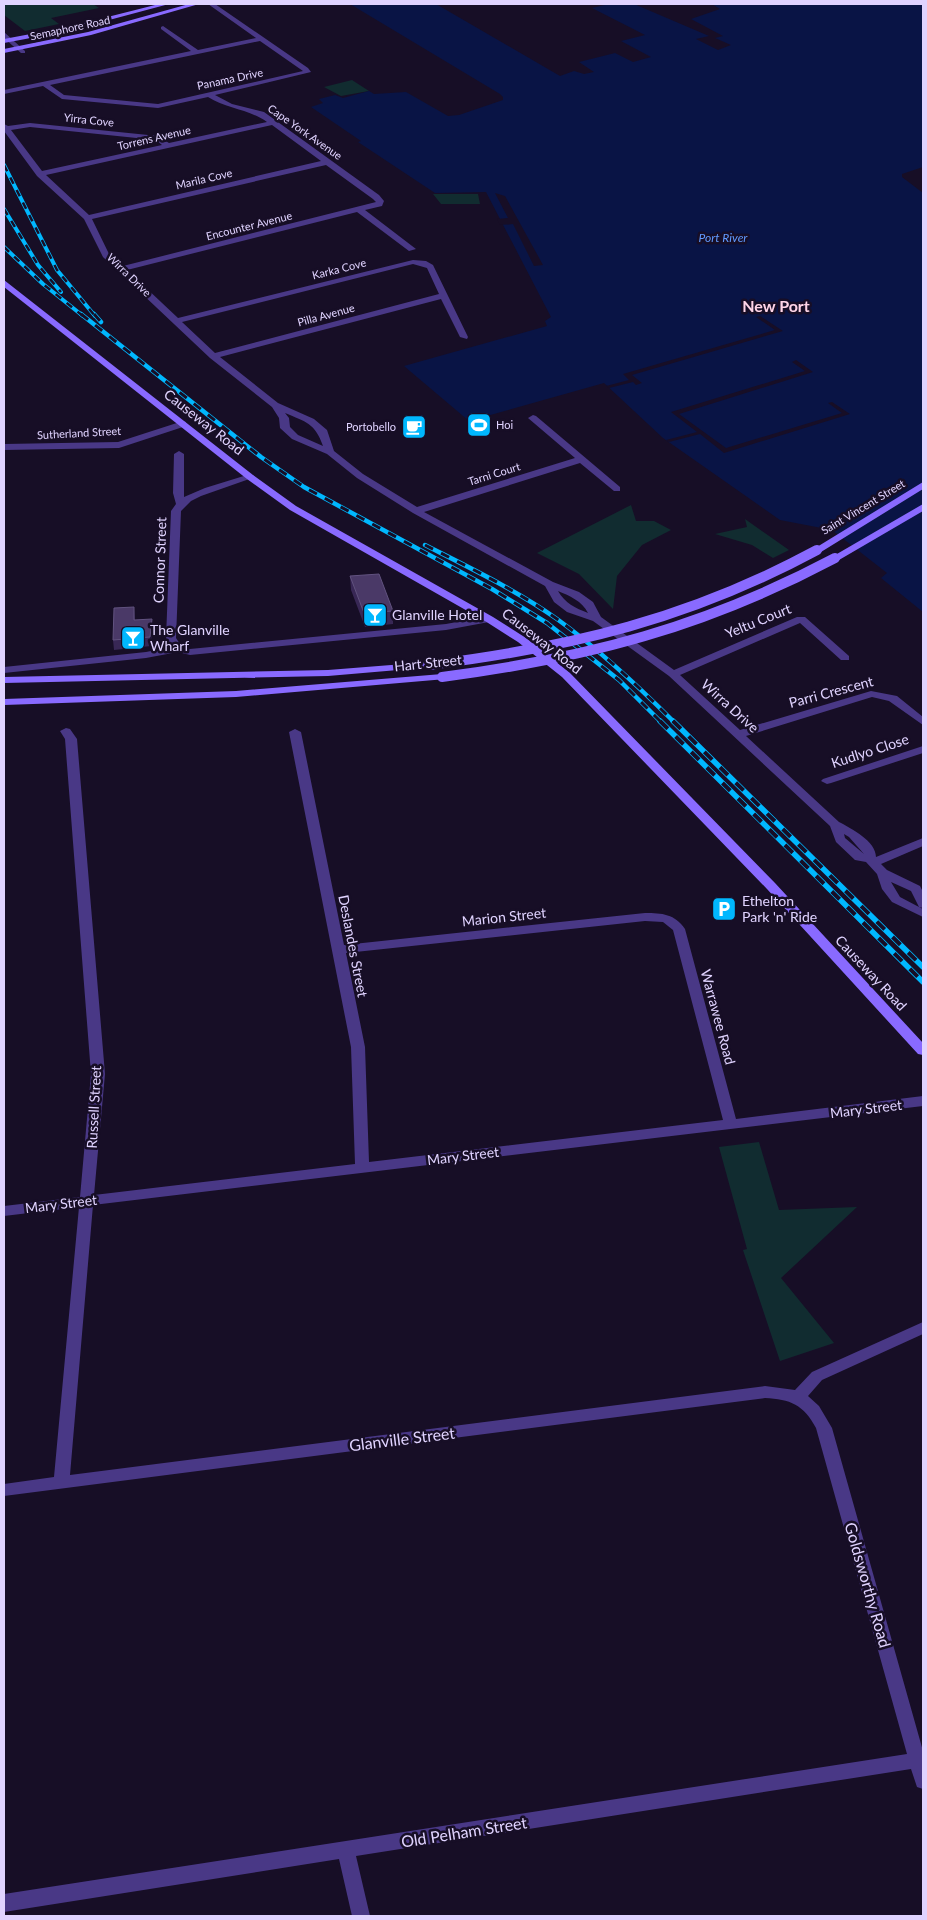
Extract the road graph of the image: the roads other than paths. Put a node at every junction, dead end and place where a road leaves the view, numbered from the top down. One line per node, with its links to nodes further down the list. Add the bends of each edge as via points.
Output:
1 (166, 4): 7 (main road, Semaphore Road)
2 (196, 4): 9 (main road, Semaphore Road, via 116,28)
3 (211, 4): 6 (street, Panama Drive)
4 (163, 28): 11 (street)
5 (4, 34): 7 (street)
6 (260, 39): 11 (street); 14 (street, Panama Drive, via 307,72)
7 (13, 40): 8 (main road, Semaphore Road); 9 (street)
8 (4, 41)
9 (22, 50): 10 (main road, Semaphore Road)
10 (4, 51)
11 (197, 52): 12 (street)
12 (44, 83): 13 (street); 14 (street, Panama Drive, via 56,95 152,106)
13 (4, 92)
14 (210, 95): 15 (street, Cape York Avenue, via 229,108 261,114)
15 (273, 123): 17 (street, Torrens Avenue); 18 (street, Cape York Avenue)
16 (5, 127): 17 (street, Yirra Cove, via 30,125 158,138); 19 (street, Wirra Drive)
17 (168, 146): 19 (street, Torrens Avenue)
18 (327, 162): 20 (street, Cape York Avenue); 22 (street, Marila Cove)
19 (40, 174): 22 (street, Wirra Drive)
20 (380, 201): 21 (street, Encounter Avenue, via 374,207)
21 (360, 210): 23 (street); 24 (street, Encounter Avenue)
22 (86, 218): 24 (street, Wirra Drive, via 106,255)
23 (412, 249)
24 (120, 269): 27 (street, Wirra Drive)
25 (4, 283): 32 (main road, Causeway Road)
26 (444, 296): 27 (street, Karka Cove, via 430,268 414,262); 28 (street, Karka Cove); 29 (street, Pilla Avenue)
27 (178, 321): 29 (street, Wirra Drive)
28 (464, 337)
29 (214, 356): 30 (street, Wirra Drive)
30 (275, 406): 34 (street, Wirra Drive, via 284,418 285,428); 34 (street, Wirra Drive, via 311,421 322,430)
31 (533, 418): 36 (street)
32 (183, 424): 33 (street, Sutherland Street, via 119,445); 37 (main road, Causeway Road)
33 (4, 447)
34 (330, 452): 42 (street, Wirra Drive, via 360,476)
35 (178, 454): 40 (street, Connor Street)
36 (580, 460): 39 (street); 42 (street, Tarni Court)
37 (250, 477): 40 (street, Connor Street); 45 (main road, Causeway Road, via 293,508)
38 (923, 485): 43 (main road, Saint Vincent Street)
39 (617, 489)
40 (181, 503): 47 (street, Connor Street, via 176,511 171,638)
41 (923, 507): 52 (main road, Hart Street, bridge, via 802,577 732,608 654,636 550,661 442,678 236,694)
42 (416, 511): 44 (street, Wirra Drive)
43 (816, 550): 51 (main road, Hart Street, bridge, via 787,567 718,598 637,625 556,646 429,665 328,673)
44 (549, 584): 46 (street, Wirra Drive, via 558,600 571,610); 46 (street, Wirra Drive, via 590,604)
45 (489, 619): 47 (street, via 446,627 190,652); 66 (main road, Causeway Road, via 566,675 771,886)
46 (597, 619): 50 (street, Wirra Drive)
47 (178, 649): 49 (street)
48 (845, 658): 50 (street, Yeltu Court, via 801,619)
49 (4, 670)
50 (673, 674): 56 (street, Wirra Drive)
51 (4, 680)
52 (4, 702)
53 (923, 722): 56 (street, Parri Crescent, via 896,699 884,694 871,694)
54 (66, 731): 70 (street, Russell Street, via 70,740 98,1074)
55 (295, 732): 65 (street, Deslandes Street)
56 (739, 734): 60 (street, Wirra Drive, via 835,825 840,839 859,857)
57 (923, 749): 58 (street, Kudlyo Close)
58 (827, 781)
59 (923, 842): 60 (street)
60 (872, 861): 61 (street, Wirra Drive)
61 (883, 873): 62 (street, Wirra Drive, via 916,889); 63 (street, Wirra Drive, via 885,886 892,898)
62 (923, 904)
63 (923, 913)
64 (671, 920): 65 (street, Marion Street, via 645,917); 68 (street, Warrawee Road, via 679,929)
65 (339, 950): 69 (street, Deslandes Street, via 358,1047)
66 (923, 1051)
67 (923, 1102): 68 (street, Mary Street)
68 (731, 1125): 69 (street, Mary Street)
69 (362, 1168): 70 (street, Mary Street)
70 (87, 1201): 71 (street, Mary Street); 74 (street, Russell Street)
71 (4, 1211)
72 (923, 1328): 73 (street, via 817,1376)
73 (799, 1397): 74 (street, Glanville Street, via 765,1392); 76 (street, Goldsworthy Road, via 813,1407 824,1428)
74 (61, 1483): 75 (street, Glanville Street)
75 (4, 1490)
76 (921, 1759): 77 (street, Goldsworthy Road); 78 (street, Old Pelham Street)
77 (923, 1781)
78 (346, 1851): 79 (street, Old Pelham Street); 80 (street)
79 (4, 1903)
80 (361, 1916)

